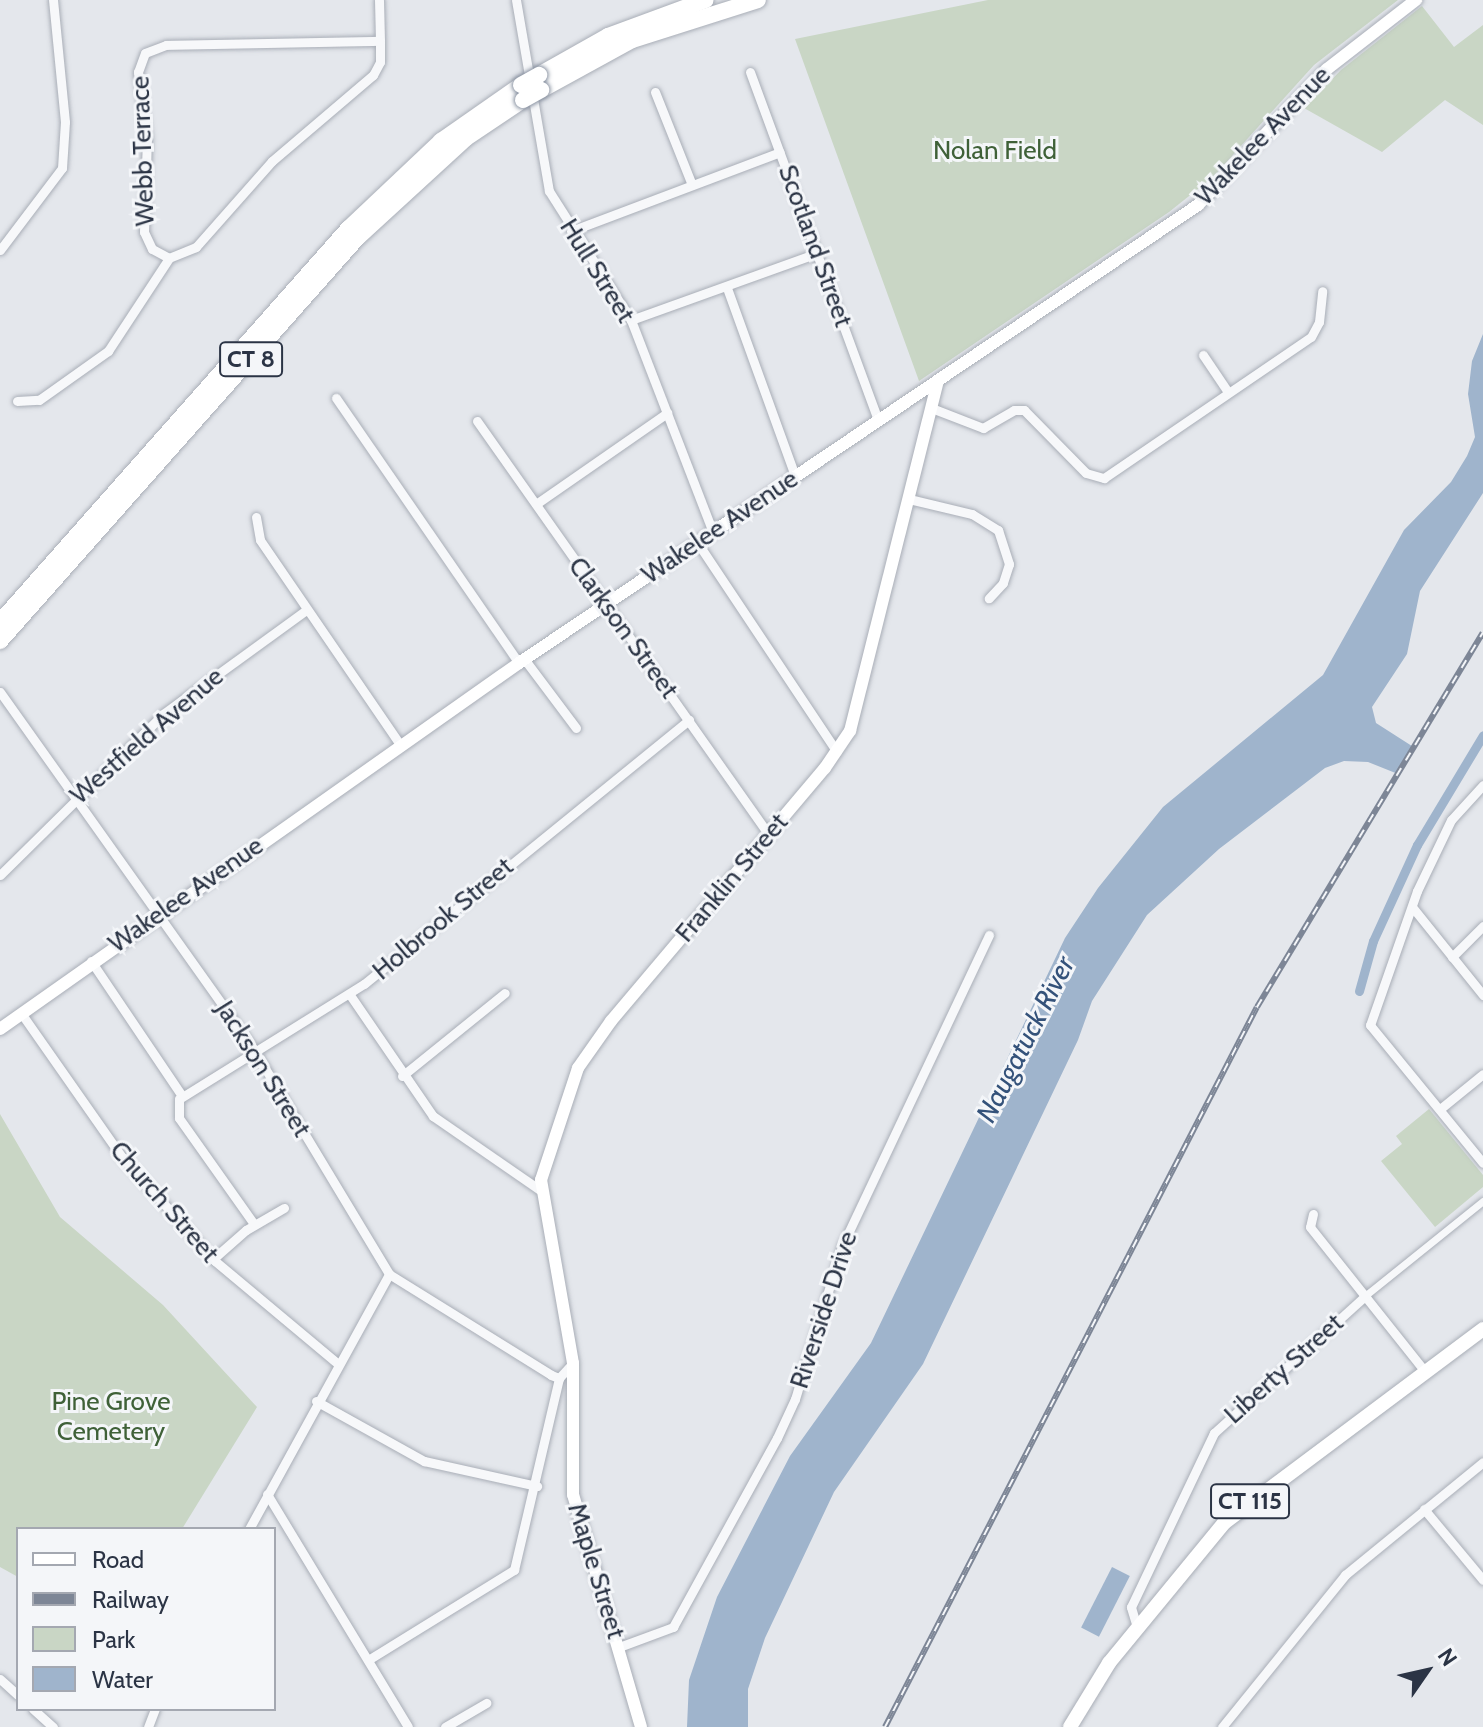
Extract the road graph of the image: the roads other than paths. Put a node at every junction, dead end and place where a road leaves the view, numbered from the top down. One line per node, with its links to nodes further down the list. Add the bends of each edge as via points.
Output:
1 (53, 0): 15 (street, via 65,122 62,168)
2 (379, 0): 7 (street, Webb Terrace)
3 (516, 0): 14 (street, Hull Street, via 543,169)
4 (706, 0): 9 (highway, CT 8, via 608,36)
5 (758, 0): 9 (highway, CT 8, via 632,40)
6 (1416, 0): 22 (main road, Wakelee Avenue, via 1327,69 1198,205)
7 (380, 41): 17 (street, Webb Terrace, via 379,67 373,75 272,161 196,247); 17 (street, Webb Terrace, via 166,45 145,53 138,72 147,138 144,232 152,249)
8 (750, 72): 12 (street, Scotland Street)
9 (540, 82): 11 (highway, CT 8, bridge)
10 (655, 92): 13 (street)
11 (522, 93): 39 (highway, CT 8, via 441,141 390,186); 40 (highway, CT 8, via 357,238)
12 (780, 152): 13 (street); 16 (street, Scotland Street)
13 (692, 185): 14 (street)
14 (571, 231): 20 (street, Hull Street)
15 (0, 250)
16 (817, 253): 18 (street); 28 (street, Scotland Street)
17 (169, 258): 25 (street, via 108,351 39,400)
18 (727, 288): 20 (street); 30 (street)
19 (1322, 291): 23 (street, via 1319,322 1311,337)
20 (631, 320): 27 (street, Hull Street)
21 (1203, 355): 23 (street)
22 (938, 381): 26 (main road, Franklin Street); 28 (main road, Wakelee Avenue)
23 (1228, 392): 26 (street, via 1104,478 1086,473 1024,410 979,428)
24 (336, 398): 41 (street)
25 (17, 401)
26 (934, 409): 31 (main road, Franklin Street)
27 (667, 413): 32 (street); 34 (street, Hull Street)
28 (878, 420): 30 (main road, Wakelee Avenue)
29 (477, 421): 32 (street, Clarkson Street)
30 (795, 476): 34 (main road, Wakelee Avenue)
31 (909, 499): 36 (street, via 972,514 998,530 1009,564 1003,583); 46 (main road, Franklin Street, via 857,709)
32 (536, 504): 37 (street, Clarkson Street)
33 (256, 517): 38 (street, via 260,540)
34 (713, 532): 35 (main road, Wakelee Avenue)
35 (697, 542): 37 (main road, Wakelee Avenue); 46 (street)
36 (989, 598)
37 (605, 605): 41 (main road, Wakelee Avenue); 43 (street, Clarkson Street)
38 (306, 610): 45 (street); 48 (street, Westfield Avenue, via 178,702)
39 (0, 622)
40 (0, 641)
41 (522, 661): 44 (street); 45 (main road, Wakelee Avenue)
42 (0, 692): 48 (street, Jackson Street)
43 (689, 720): 49 (street, Clarkson Street); 58 (street, Holbrook Street)
44 (576, 728)
45 (401, 746): 52 (main road, Wakelee Avenue)
46 (837, 752): 49 (main road, Franklin Street)
47 (1483, 785): 51 (street, via 1451,820)
48 (75, 795): 50 (street, Westfield Avenue); 52 (street, Jackson Street)
49 (769, 835): 68 (main road, Franklin Street, via 611,1021 578,1068)
50 (0, 875)
51 (1413, 908): 55 (street); 66 (street, via 1370,1025)
52 (160, 913): 56 (main road, Wakelee Avenue); 62 (street, Jackson Street)
53 (1483, 926): 55 (street)
54 (989, 935): 89 (street, Riverside Drive, via 842,1246 795,1399 777,1438 673,1627)
55 (1452, 957): 59 (street)
56 (91, 961): 60 (main road, Wakelee Avenue); 65 (street)
57 (505, 993): 64 (street)
58 (350, 995): 62 (street, Holbrook Street); 64 (street)
59 (1483, 995)
60 (21, 1013): 61 (main road, Wakelee Avenue); 73 (street, Church Street, via 122,1157)
61 (0, 1029)
62 (256, 1053): 65 (street, Holbrook Street); 74 (street, Jackson Street)
63 (1483, 1074): 66 (street)
64 (402, 1076): 68 (street, via 440,1122)
65 (182, 1096): 72 (street, via 175,1107 179,1118)
66 (1440, 1109): 67 (street)
67 (1483, 1163)
68 (540, 1190): 78 (main road)
69 (1483, 1201): 75 (street, Liberty Street)
70 (284, 1208): 72 (street)
71 (1313, 1214): 75 (street, via 1310,1227)
72 (254, 1224): 73 (street)
73 (213, 1259): 77 (street, Church Street)
74 (389, 1274): 77 (street); 80 (street, Jackson Street)
75 (1366, 1295): 79 (street); 88 (street, Liberty Street, via 1214,1433 1131,1607)
76 (1483, 1329): 79 (main road, CT 115)
77 (337, 1363): 81 (street)
78 (573, 1363): 80 (street); 89 (main road, Maple Street, via 573,1495)
79 (1426, 1373): 88 (main road, CT 115, via 1248,1502)
80 (559, 1378): 83 (street)
81 (316, 1401): 83 (street, via 424,1461); 84 (street)
82 (1483, 1462): 85 (street)
83 (537, 1486): 90 (street, via 512,1573)
84 (267, 1494): 86 (street); 90 (street)
85 (1424, 1509): 87 (street); 100 (street, via 1345,1575)
86 (250, 1527)
87 (1483, 1580)
88 (1137, 1627): 99 (main road, CT 115)
89 (619, 1647): 98 (main road, Maple Street)
90 (368, 1660): 96 (street)
91 (0, 1679): 92 (street)
92 (16, 1693)
93 (486, 1703): 97 (street)
94 (35, 1711): 95 (street)
95 (53, 1727)
96 (408, 1727)
97 (445, 1727)
98 (641, 1727)
99 (1070, 1727)
100 (1222, 1727)

